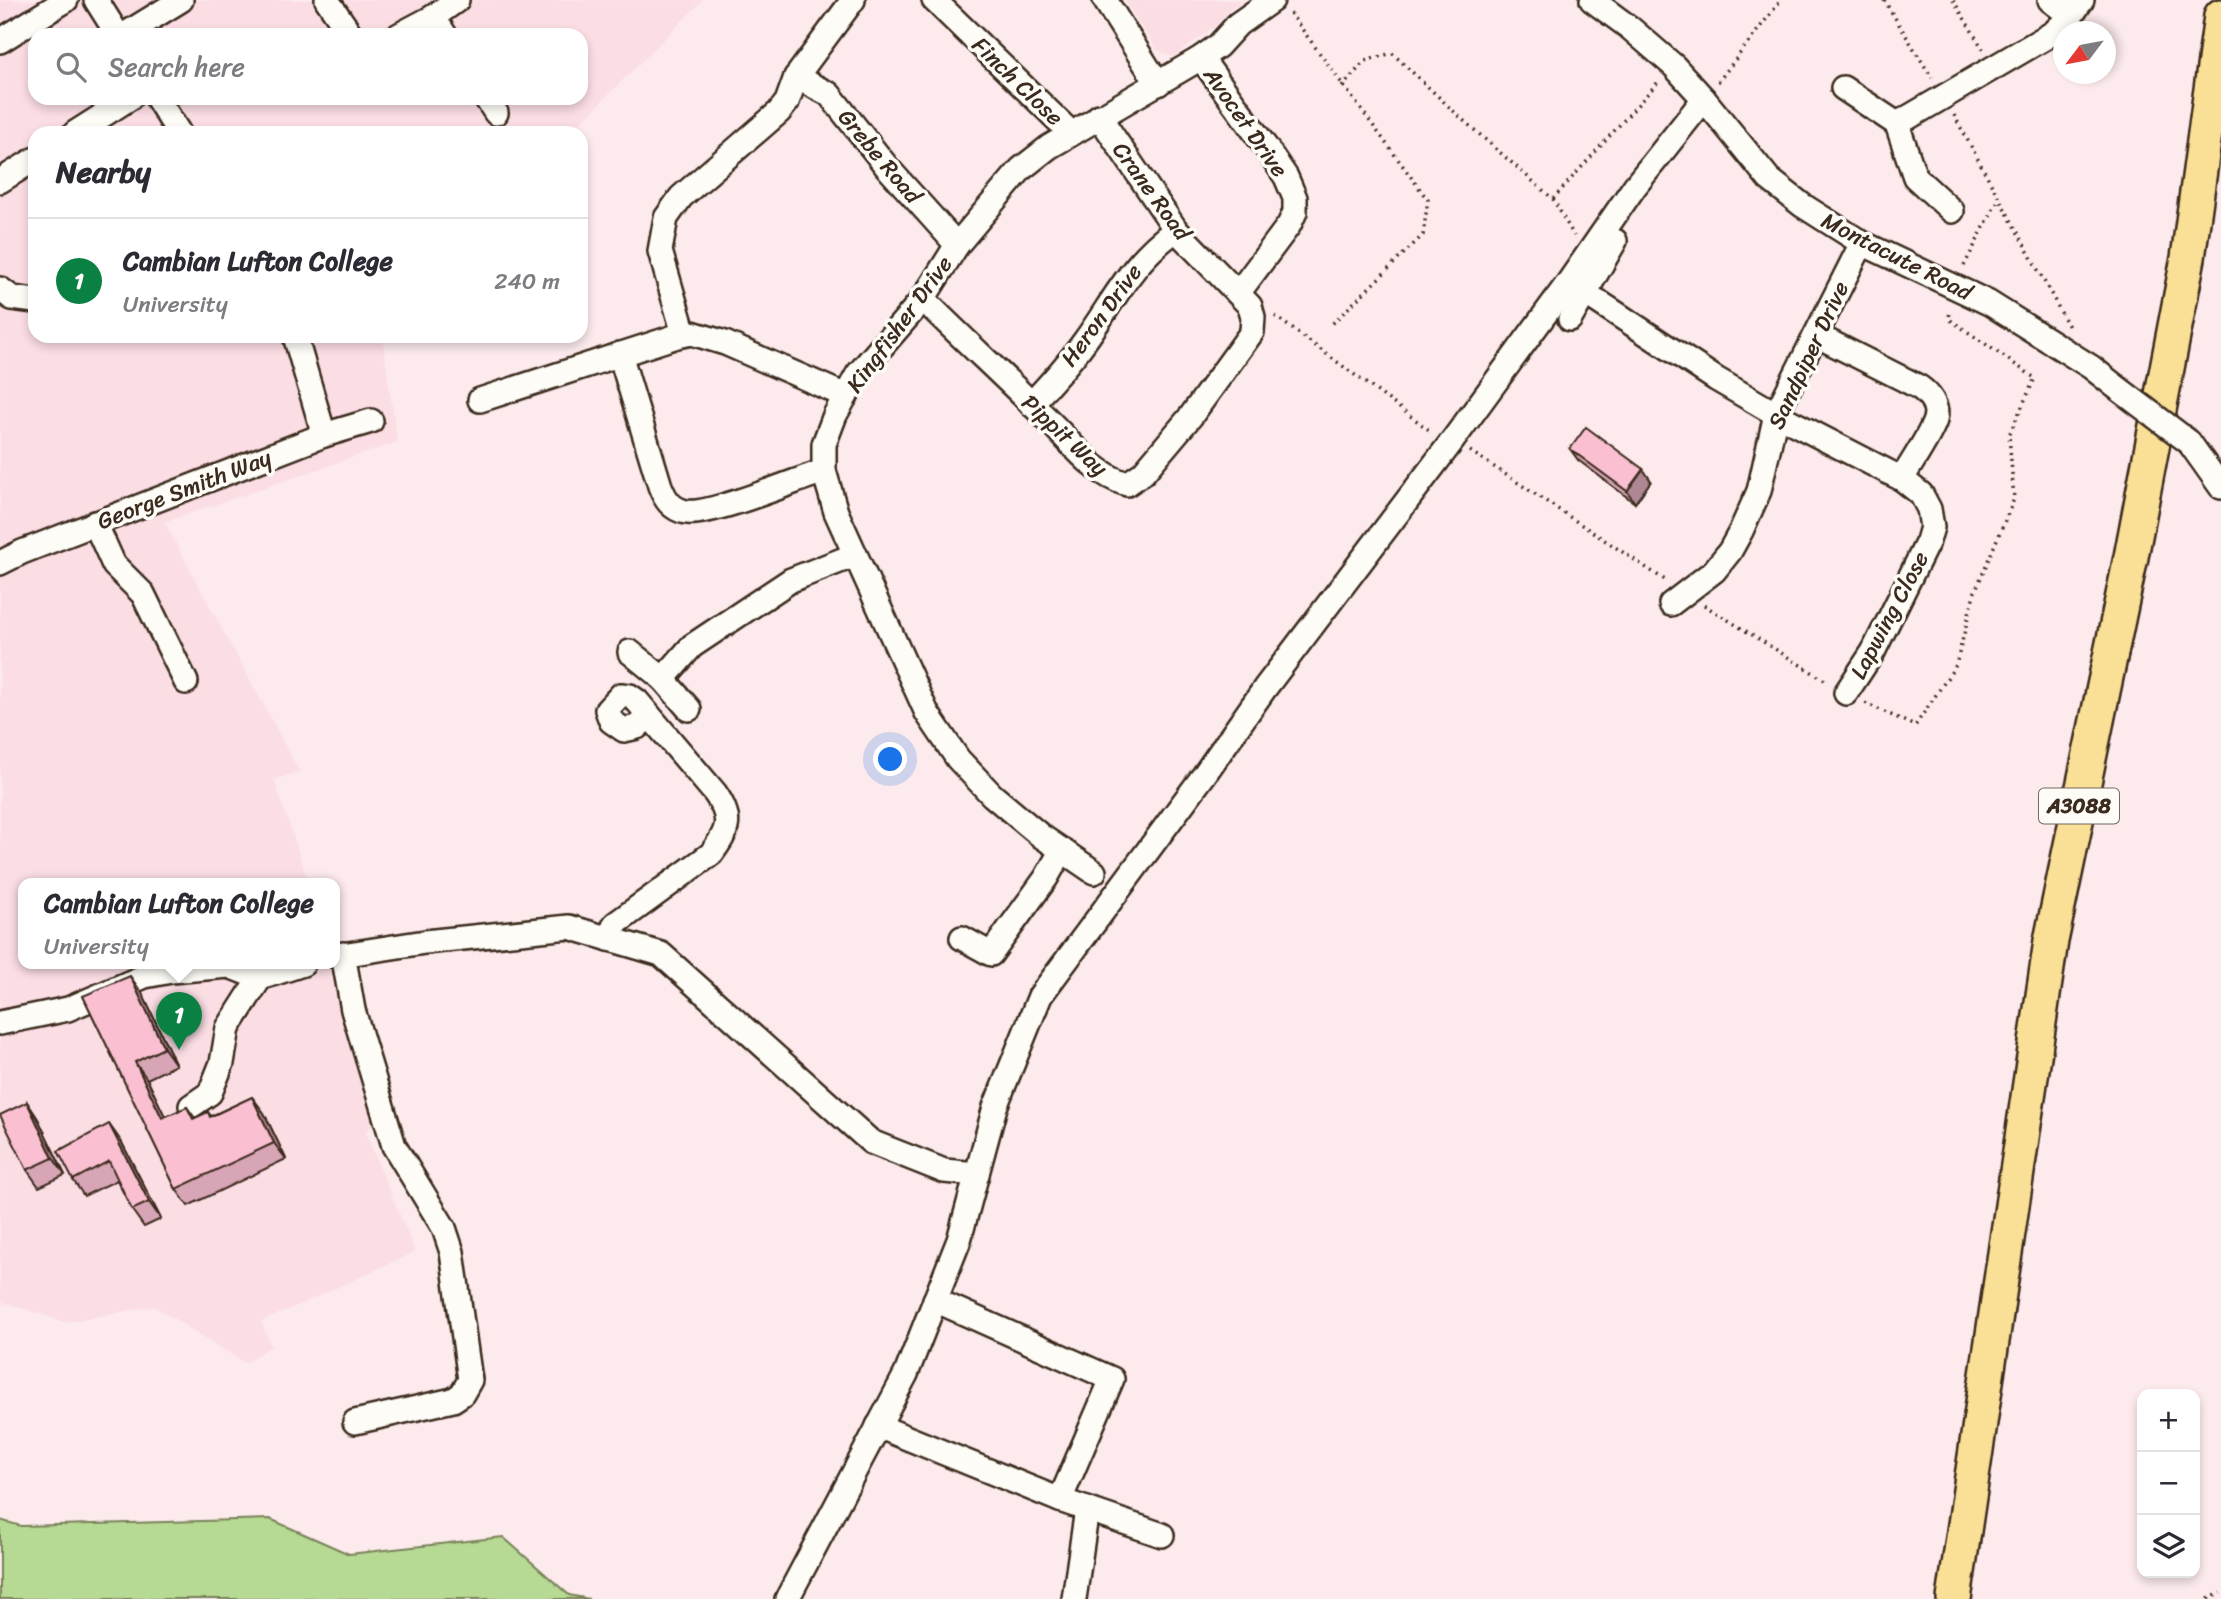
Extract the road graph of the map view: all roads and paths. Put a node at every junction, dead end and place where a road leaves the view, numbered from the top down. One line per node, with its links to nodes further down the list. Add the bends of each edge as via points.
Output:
1 (66, 0): 21 (street)
2 (96, 0): 18 (street)
3 (181, 0): 19 (street)
4 (327, 0): 20 (street)
5 (457, 0): 17 (street)
6 (853, 0): 25 (street)
7 (934, 0): 37 (street, Finch Close)
8 (1105, 0): 26 (street)
9 (1592, 0): 23 (street, Montacute Road)
10 (1781, 0): 30 (path)
11 (1884, 0): 29 (path)
12 (1953, 0): 24 (path)
13 (2050, 0): 15 (street)
14 (1280, 5): 22 (street, Kingfisher Drive, via 1238,24); 27 (path)
15 (2077, 8): 24 (street, via 2053,33)
16 (2221, 16): 103 (highway, A3088, via 2188,258 2051,941)
17 (439, 26)
18 (114, 28)
19 (135, 28)
20 (346, 28)
21 (0, 41)
22 (1201, 58): 26 (street, Kingfisher Drive); 52 (street, Avocet Drive, via 1286,177 1295,198 1289,225)
23 (1674, 66): 30 (street, Montacute Road); 41 (path)
24 (1995, 67): 29 (street)
25 (796, 77): 46 (street, Grebe Road, via 829,94); 57 (street, via 779,112 681,197 666,218 660,251)
26 (1158, 84): 33 (street, Kingfisher Drive)
27 (1342, 87): 41 (path, via 1365,61 1392,52); 55 (path, via 1427,200 1423,235)
28 (1843, 88): 34 (street)
29 (1944, 97): 34 (street); 40 (path)
30 (1704, 100): 45 (street, Montacute Road, via 1769,179); 47 (street)
31 (119, 105): 35 (street)
32 (161, 105): 36 (street)
33 (1099, 116): 37 (street, Kingfisher Drive); 44 (street, Crane Road)
34 (1897, 124): 43 (street, via 1914,177)
35 (86, 126)
36 (175, 126)
37 (1072, 133): 46 (street, Kingfisher Drive, via 1021,169)
38 (28, 163): 39 (street)
39 (0, 181)
40 (1999, 198): 48 (path); 56 (path)
41 (1553, 199): 47 (path, via 1575,239)
42 (1639, 207): 50 (street)
43 (1952, 211)
44 (1176, 230): 52 (street, Crane Road); 63 (street, Heron Drive, via 1132,270 1085,341)
45 (1862, 243): 48 (street, Montacute Road); 58 (street, Sandpiper Drive)
46 (957, 245): 51 (street, Kingfisher Drive)
47 (1592, 249): 67 (street)
48 (1953, 286): 70 (street, Montacute Road, bridge, via 1989,303 2091,367 2189,442)
49 (0, 289): 53 (street, via 12,298)
50 (1585, 293): 54 (street); 64 (street, Lapwing Close)
51 (923, 299): 61 (street, Kingfisher Drive, via 858,374); 63 (street, Pippit Way)
52 (1244, 299): 63 (street, Pippit Way, via 1253,317 1252,332 1191,416 1143,473 1127,484 1090,464); 67 (path, via 1267,310)
53 (28, 301)
54 (1570, 319)
55 (1332, 324)
56 (2071, 331)
57 (684, 334): 60 (street); 61 (street, via 725,343)
58 (1816, 335): 64 (street, Sandpiper Drive); 69 (street, via 1929,394 1936,419)
59 (297, 343): 66 (street)
60 (620, 355): 62 (street); 68 (street, via 660,486 672,507 687,512 709,510)
61 (846, 396): 68 (street, Kingfisher Drive, via 824,444)
62 (480, 400)
63 (1031, 404)
64 (1776, 414): 69 (street, Lapwing Close); 74 (street, Sandpiper Drive, via 1759,491 1741,531 1714,571)
65 (370, 421): 66 (street, George Smith Way)
66 (324, 435): 71 (street, George Smith Way)
67 (1451, 443): 74 (path); 93 (street, via 1040,996 995,1107)
68 (824, 471): 72 (street, Kingfisher Drive)
69 (1902, 479): 78 (street, Lapwing Close, via 1921,494 1932,527 1873,652)
70 (2221, 487)
71 (95, 523): 73 (street, George Smith Way); 77 (street, via 114,565 143,594)
72 (855, 555): 76 (street, via 791,580 692,646); 81 (street, Kingfisher Drive, via 927,713 958,759 992,795)
73 (0, 563)
74 (1679, 599)
75 (629, 652): 76 (street)
76 (663, 679): 79 (street)
77 (186, 681)
78 (1846, 693)
79 (689, 709)
80 (649, 715): 84 (street, via 715,793 728,822 711,854 615,924)
81 (1062, 850): 82 (street, Kingfisher Drive); 83 (street, via 991,954)
82 (1094, 872)
83 (962, 938)
84 (609, 939): 85 (street, via 569,928); 93 (street, via 661,954 872,1142 944,1171)
85 (340, 955)
86 (340, 959): 95 (street, via 394,1146 444,1228 452,1252 470,1380 453,1400)
87 (194, 969): 91 (street, via 145,976 68,1009)
88 (237, 969): 90 (street)
89 (288, 969): 90 (street)
90 (260, 978): 92 (street, via 228,1028 222,1063 209,1093)
91 (0, 1023)
92 (191, 1106)
93 (977, 1174): 94 (street, via 959,1240)
94 (935, 1300): 96 (street, via 906,1374); 97 (street, via 1112,1379)
95 (355, 1422)
96 (878, 1426): 97 (street); 101 (street)
97 (1060, 1500): 98 (street)
98 (1087, 1509): 99 (street); 102 (street)
99 (1162, 1535)
100 (2221, 1593): 104 (path)
101 (787, 1599)
102 (1074, 1599)
103 (1954, 1599)
104 (2208, 1599)

